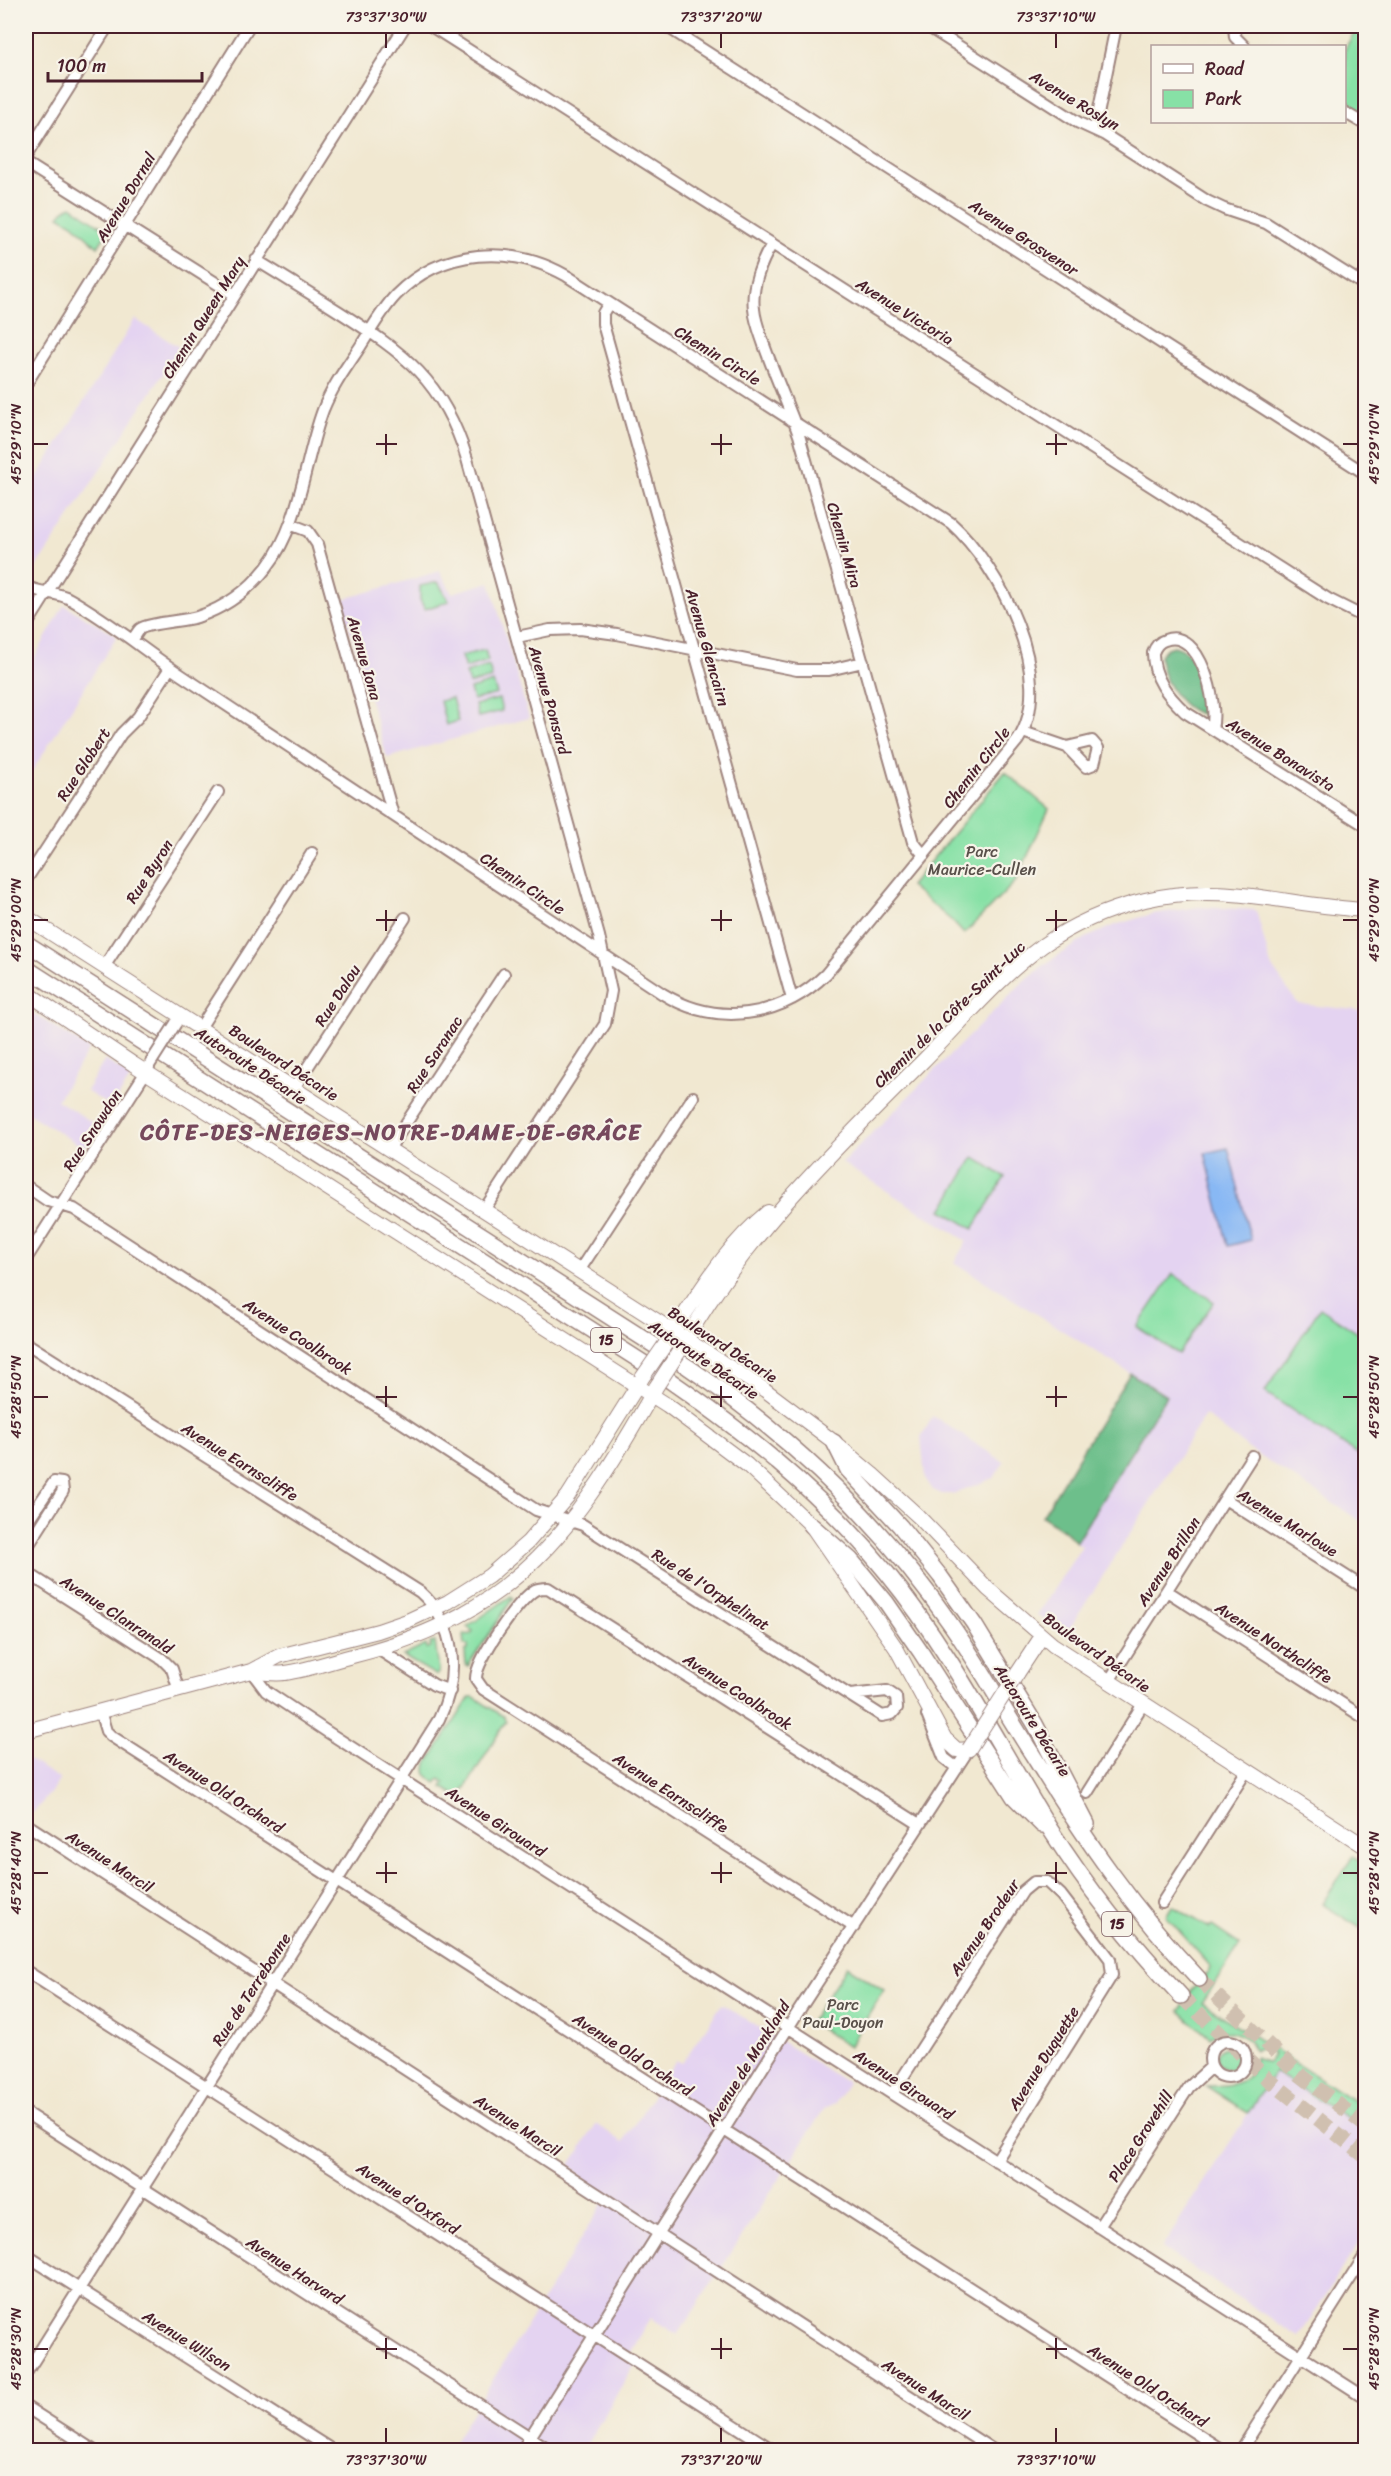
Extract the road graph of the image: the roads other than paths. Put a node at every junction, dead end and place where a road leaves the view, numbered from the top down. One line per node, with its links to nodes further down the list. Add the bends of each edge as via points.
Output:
1 (108, 26): 13 (street)
2 (249, 26): 15 (street, Avenue Dornal)
3 (405, 26): 17 (street, Chemin Queen Mary)
4 (431, 26): 16 (street, Avenue Victoria)
5 (666, 26): 24 (street, Avenue Grosvenor)
6 (927, 26): 12 (street, Avenue Roslyn, via 1079,123)
7 (1116, 26): 12 (street)
8 (1234, 26): 9 (street)
9 (1241, 45)
10 (1346, 113): 11 (street)
11 (1365, 125)
12 (1095, 129): 18 (street, Avenue Roslyn, via 1207,201 1266,223)
13 (26, 156)
14 (26, 163): 15 (street)
15 (124, 225): 19 (street); 22 (street, Avenue Dornal)
16 (772, 244): 23 (street, Chemin Mira, via 762,261 753,308); 28 (street, Avenue Victoria)
17 (256, 260): 19 (street, Chemin Queen Mary); 21 (street, Avenue Ponsard)
18 (1365, 286)
19 (235, 295): 27 (street, Chemin Queen Mary)
20 (609, 303): 21 (street, Chemin Circle, via 539,262 507,255 476,255 440,265 413,281 391,300); 23 (street, Chemin Circle); 32 (street, Avenue Glencairn, via 603,313 603,324)
21 (370, 331): 25 (street, Chemin Circle, via 326,403); 30 (street, Avenue Ponsard, via 412,363 438,393 452,418)
22 (26, 384)
23 (793, 421): 33 (street, Chemin Mira); 36 (street, Chemin Circle, via 944,517 974,547 1011,610 1024,648 1031,688)
24 (1365, 474)
25 (290, 524): 31 (street, Chemin Circle, via 271,561 242,592 219,608 198,616 143,627); 39 (street, Avenue Iona, via 308,531 317,544)
26 (26, 586): 27 (street, Chemin Circle)
27 (48, 592): 29 (street, Chemin Queen Mary); 31 (street, Chemin Circle, via 69,598)
28 (1365, 618)
29 (26, 626)
30 (517, 637): 32 (street, via 580,629); 48 (street, Avenue Ponsard)
31 (132, 640): 34 (street, Chemin Circle)
32 (693, 650): 33 (street, via 805,671); 53 (street, Avenue Glencairn)
33 (862, 662): 42 (street, Chemin Mira, via 913,842)
34 (170, 668): 39 (street, Chemin Circle); 43 (street, Rue Globert, via 138,717 121,734)
35 (1212, 728): 35 (street, Avenue Bonavista, via 1213,708 1198,656 1182,641 1171,638 1161,642 1153,657 1165,690 1185,712); 40 (street, Avenue Bonavista)
36 (1023, 732): 37 (street); 42 (street, Chemin Circle)
37 (1067, 747)
38 (218, 792): 49 (street, Rue Byron)
39 (393, 815): 48 (street, Chemin Circle)
40 (1365, 826)
41 (312, 853): 55 (street)
42 (924, 855): 53 (street, Chemin Circle, via 826,974)
43 (26, 880)
44 (1365, 910): 61 (main road, Chemin de la Côte-Saint-Luc, via 1243,893 1202,892 1146,900 1083,922 1013,970)
45 (26, 917): 49 (main road, Boulevard Décarie)
46 (405, 918): 57 (street, Rue Dalou)
47 (26, 943): 107 (highway, Autoroute Décarie / 15, via 667,1353 804,1455 879,1531 922,1584)
48 (604, 954): 53 (street, Chemin Circle, via 673,1001 705,1013 746,1013); 63 (street, Avenue Ponsard, via 611,996 605,1024)
49 (104, 967): 54 (main road, Boulevard Décarie)
50 (26, 968): 104 (highway, 15, via 652,1369 716,1412 778,1461 840,1520 888,1575 944,1654)
51 (504, 974): 59 (street, Rue Saranac)
52 (26, 992): 56 (main road)
53 (792, 999)
54 (179, 1019): 55 (main road, Boulevard Décarie); 56 (street, Rue Snowdon, bridge)
55 (200, 1028): 57 (main road, Boulevard Décarie)
56 (148, 1068): 62 (street, Rue Snowdon); 69 (main road)
57 (294, 1088): 59 (main road, Boulevard Décarie)
58 (693, 1097): 65 (street)
59 (389, 1149): 63 (main road, Boulevard Décarie)
60 (26, 1186): 62 (street, Avenue Coolbrook)
61 (795, 1190): 66 (main road, Chemin de la Côte-Saint-Luc, via 741,1235); 68 (main road, Chemin de la Côte-Saint-Luc, via 735,1263)
62 (61, 1205): 64 (street, Rue Snowdon); 74 (street, Avenue Coolbrook, via 83,1215)
63 (484, 1210): 65 (main road, Boulevard Décarie)
64 (26, 1259)
65 (579, 1271): 66 (main road, Boulevard Décarie)
66 (671, 1335): 68 (main road, Boulevard Décarie); 69 (main road, Chemin de la Côte-Saint-Luc, bridge)
67 (26, 1343): 83 (street, Avenue Earnscliffe, via 414,1588)
68 (684, 1343): 70 (main road, Chemin de la Côte-Saint-Luc, bridge); 71 (main road, Boulevard Décarie, via 780,1401)
69 (640, 1382): 70 (main road); 74 (main road, Chemin de la Côte-Saint-Luc)
70 (654, 1391): 75 (main road, Chemin de la Côte-Saint-Luc); 77 (main road, via 731,1452)
71 (834, 1442): 85 (main road, Boulevard Décarie, via 891,1490 988,1589); 107 (highway, via 848,1470 926,1558 986,1643 1035,1724)
72 (1252, 1456): 73 (street, Avenue Brillon)
73 (1225, 1499): 81 (street, Avenue Marlowe); 82 (street, Avenue Brillon)
74 (552, 1517): 75 (street, Rue de l'Orphelinat); 83 (main road, Chemin de la Côte-Saint-Luc, via 503,1565)
75 (572, 1521): 84 (main road, Chemin de la Côte-Saint-Luc, via 515,1579); 92 (street, Rue de l'Orphelinat)
76 (26, 1523): 78 (street, via 54,1482 62,1483 63,1491)
77 (811, 1525): 89 (main road, via 896,1648); 104 (highway, via 851,1560 886,1602 1014,1797)
78 (26, 1549)
79 (26, 1572): 90 (street, Avenue Clanranald, via 166,1663 174,1673)
80 (540, 1588): 103 (street, Avenue Coolbrook, via 553,1590); 109 (street, Avenue Earnscliffe, via 514,1610 479,1664 476,1679 483,1689)
81 (1365, 1589)
82 (1167, 1591): 88 (street, Avenue Brillon); 95 (street, Avenue Northcliffe)
83 (435, 1608): 84 (street, Rue de Terrebonne); 87 (main road, Chemin de la Côte-Saint-Luc, via 378,1631 279,1656)
84 (445, 1624): 86 (main road, Chemin de la Côte-Saint-Luc); 91 (street, Rue de Terrebonne, via 452,1653)
85 (1042, 1636): 88 (main road, Boulevard Décarie); 97 (main road, Avenue de Monkland, bridge)
86 (378, 1649): 87 (main road, Chemin de la Côte-Saint-Luc, via 284,1673); 91 (street)
87 (251, 1671): 90 (main road, Chemin de la Côte-Saint-Luc); 100 (street, Avenue Girouard, via 270,1693)
88 (1109, 1681): 93 (main road, Boulevard Décarie)
89 (917, 1688): 97 (main road, via 948,1744 957,1750); 98 (street, via 942,1755)
90 (179, 1691): 94 (main road, Chemin de la Côte-Saint-Luc)
91 (450, 1691): 100 (street, Rue de Terrebonne, via 439,1719)
92 (850, 1695)
93 (1143, 1704): 99 (main road, Boulevard Décarie); 101 (street)
94 (100, 1711): 96 (main road, Chemin de la Côte-Saint-Luc); 106 (street, Avenue Old Orchard, via 111,1736)
95 (1365, 1719)
96 (26, 1731)
97 (969, 1749): 98 (street, Avenue de Monkland)
98 (957, 1768): 103 (street, Avenue de Monkland)
99 (1247, 1770): 105 (main road, Boulevard Décarie); 108 (street)
100 (401, 1779): 106 (street, Rue de Terrebonne); 115 (street, Avenue Girouard)
101 (1087, 1793)
102 (26, 1824): 113 (street, Avenue Marcil)
103 (919, 1824): 109 (street, Avenue de Monkland)
104 (1061, 1845): 114 (highway, 15, via 1105,1909)
105 (1365, 1847)
106 (337, 1882): 113 (street, Rue de Terrebonne); 120 (street, Avenue Old Orchard)
107 (1119, 1886): 112 (highway, Autoroute Décarie / 15)
108 (1162, 1903)
109 (854, 1927): 115 (street, Avenue de Monkland)
110 (26, 1971): 117 (street, Avenue d'Oxford)
111 (1113, 1971): 118 (street, Avenue Brodeur, via 1110,1959 1059,1892 1044,1882 1030,1884); 121 (street, Avenue Duquette)
112 (1199, 1979)
113 (272, 1983): 117 (street, Rue de Terrebonne); 124 (street, Avenue Marcil)
114 (1181, 1996)
115 (789, 2028): 118 (street, Avenue Girouard); 120 (street, Avenue de Monkland)
116 (1211, 2067): 123 (street, Place Grovehill, via 1189,2087)
117 (206, 2087): 122 (street, Rue de Terrebonne); 128 (street, Avenue d'Oxford)
118 (892, 2094): 121 (street, Avenue Girouard)
119 (26, 2113): 122 (street, Avenue Harvard)
120 (724, 2130): 124 (street, Avenue de Monkland); 140 (street, Avenue Old Orchard)
121 (996, 2161): 123 (street, Avenue Girouard)
122 (141, 2188): 127 (street, Rue de Terrebonne); 133 (street, Avenue Harvard)
123 (1099, 2227): 129 (street, Avenue Girouard)
124 (658, 2233): 128 (street, Avenue de Monkland); 139 (street, Avenue Marcil)
125 (1365, 2254): 129 (street)
126 (26, 2255): 127 (street, Avenue Wilson)
127 (78, 2289): 130 (street, Rue de Terrebonne); 135 (street, Avenue Wilson)
128 (594, 2336): 133 (street, Avenue de Monkland); 138 (street, Avenue d'Oxford)
129 (1302, 2357): 131 (street, Avenue Girouard); 141 (street)
130 (26, 2373)
131 (1365, 2398)
132 (26, 2407): 134 (street)
133 (530, 2438): 136 (street, Avenue de Monkland); 137 (street, Avenue Harvard)
134 (93, 2451)
135 (332, 2451)
136 (522, 2451)
137 (550, 2451)
138 (773, 2451)
139 (993, 2451)
140 (1222, 2451)
141 (1242, 2451)

